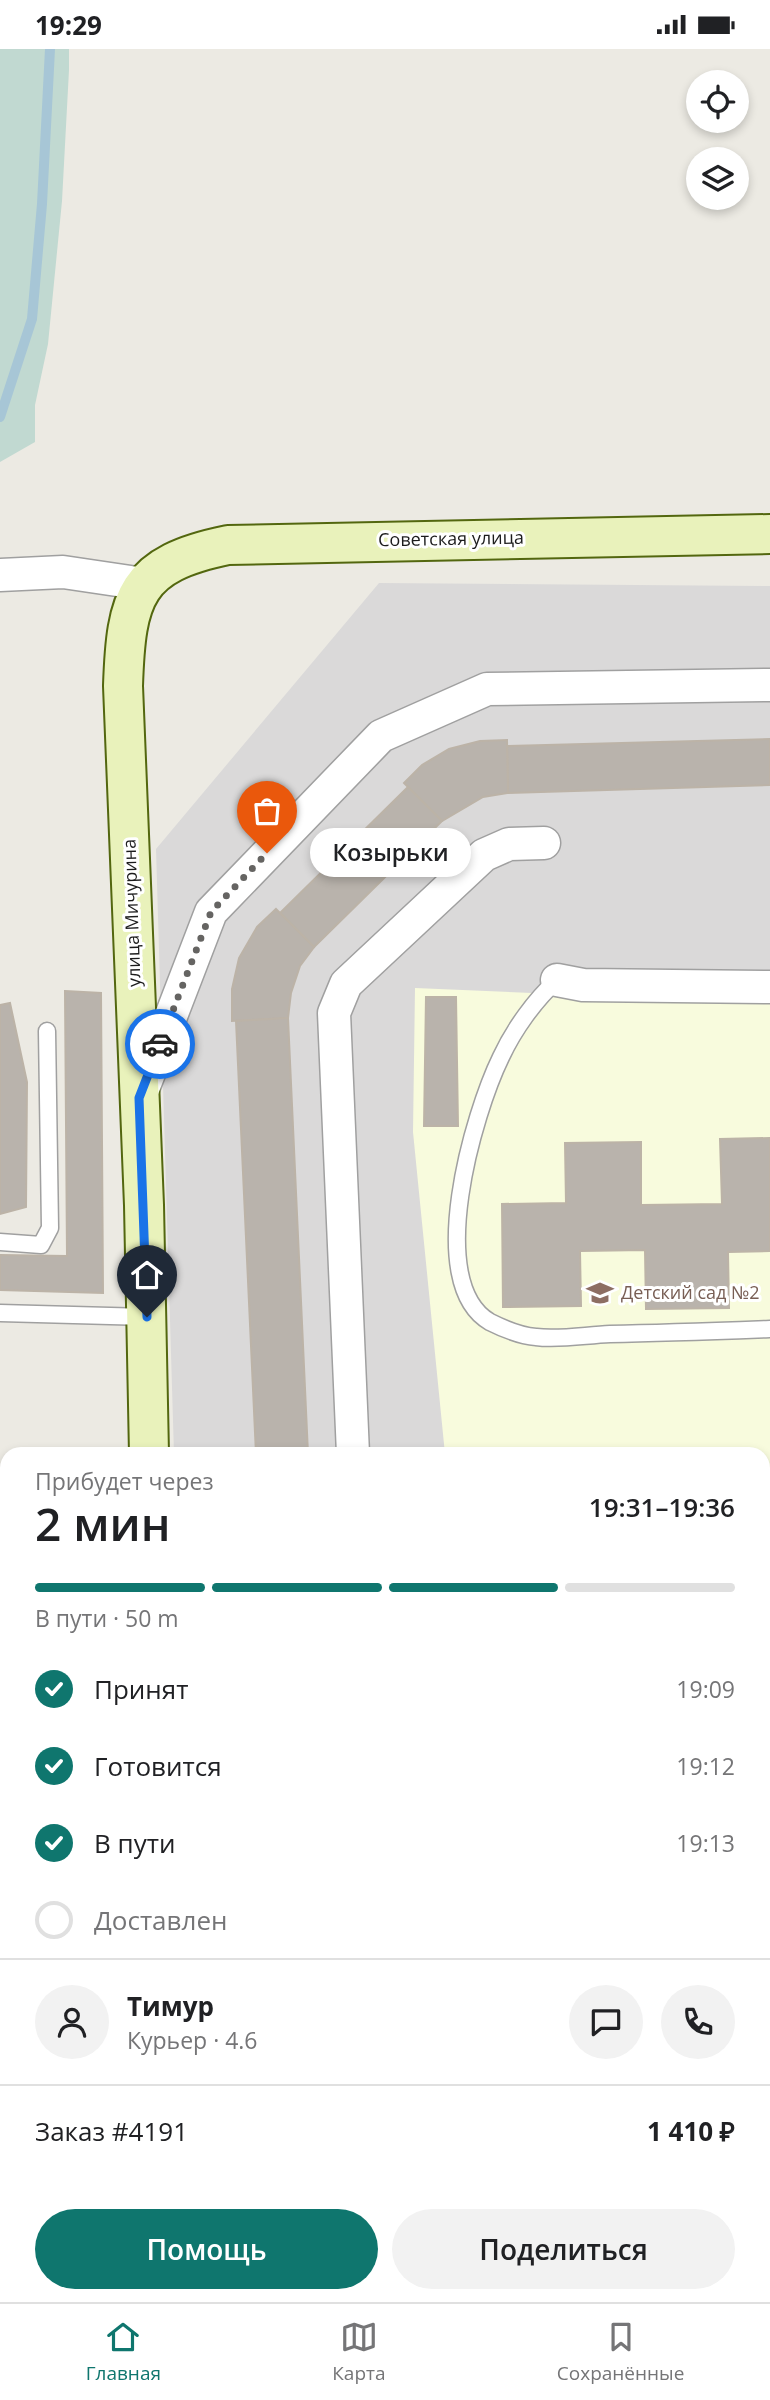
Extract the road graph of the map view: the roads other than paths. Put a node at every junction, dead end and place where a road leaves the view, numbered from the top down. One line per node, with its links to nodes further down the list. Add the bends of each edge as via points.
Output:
1 (770, 534): 3 (street, Советская улица, via 228,545 187,554 160,568)
2 (0, 575): 3 (street, via 63,572)
3 (144, 585): 9 (street, улица Мичурина, via 124,641 122,686)
4 (770, 685): 9 (street, via 487,689 381,736 211,912)
5 (544, 843): 15 (street, via 509,844 484,855 346,984 334,1013)
6 (557, 980): 7 (street, via 583,985); 13 (lane, via 541,994 502,1056 463,1166 460,1276 474,1310 492,1323 535,1337)
7 (770, 987)
8 (47, 1031): 10 (lane, via 50,1228 41,1244)
9 (139, 1098): 12 (street, улица Мичурина)
10 (0, 1242)
11 (0, 1313): 12 (lane)
12 (147, 1317): 14 (street, улица Мичурина)
13 (770, 1329)
14 (149, 1447)
15 (353, 1447)

